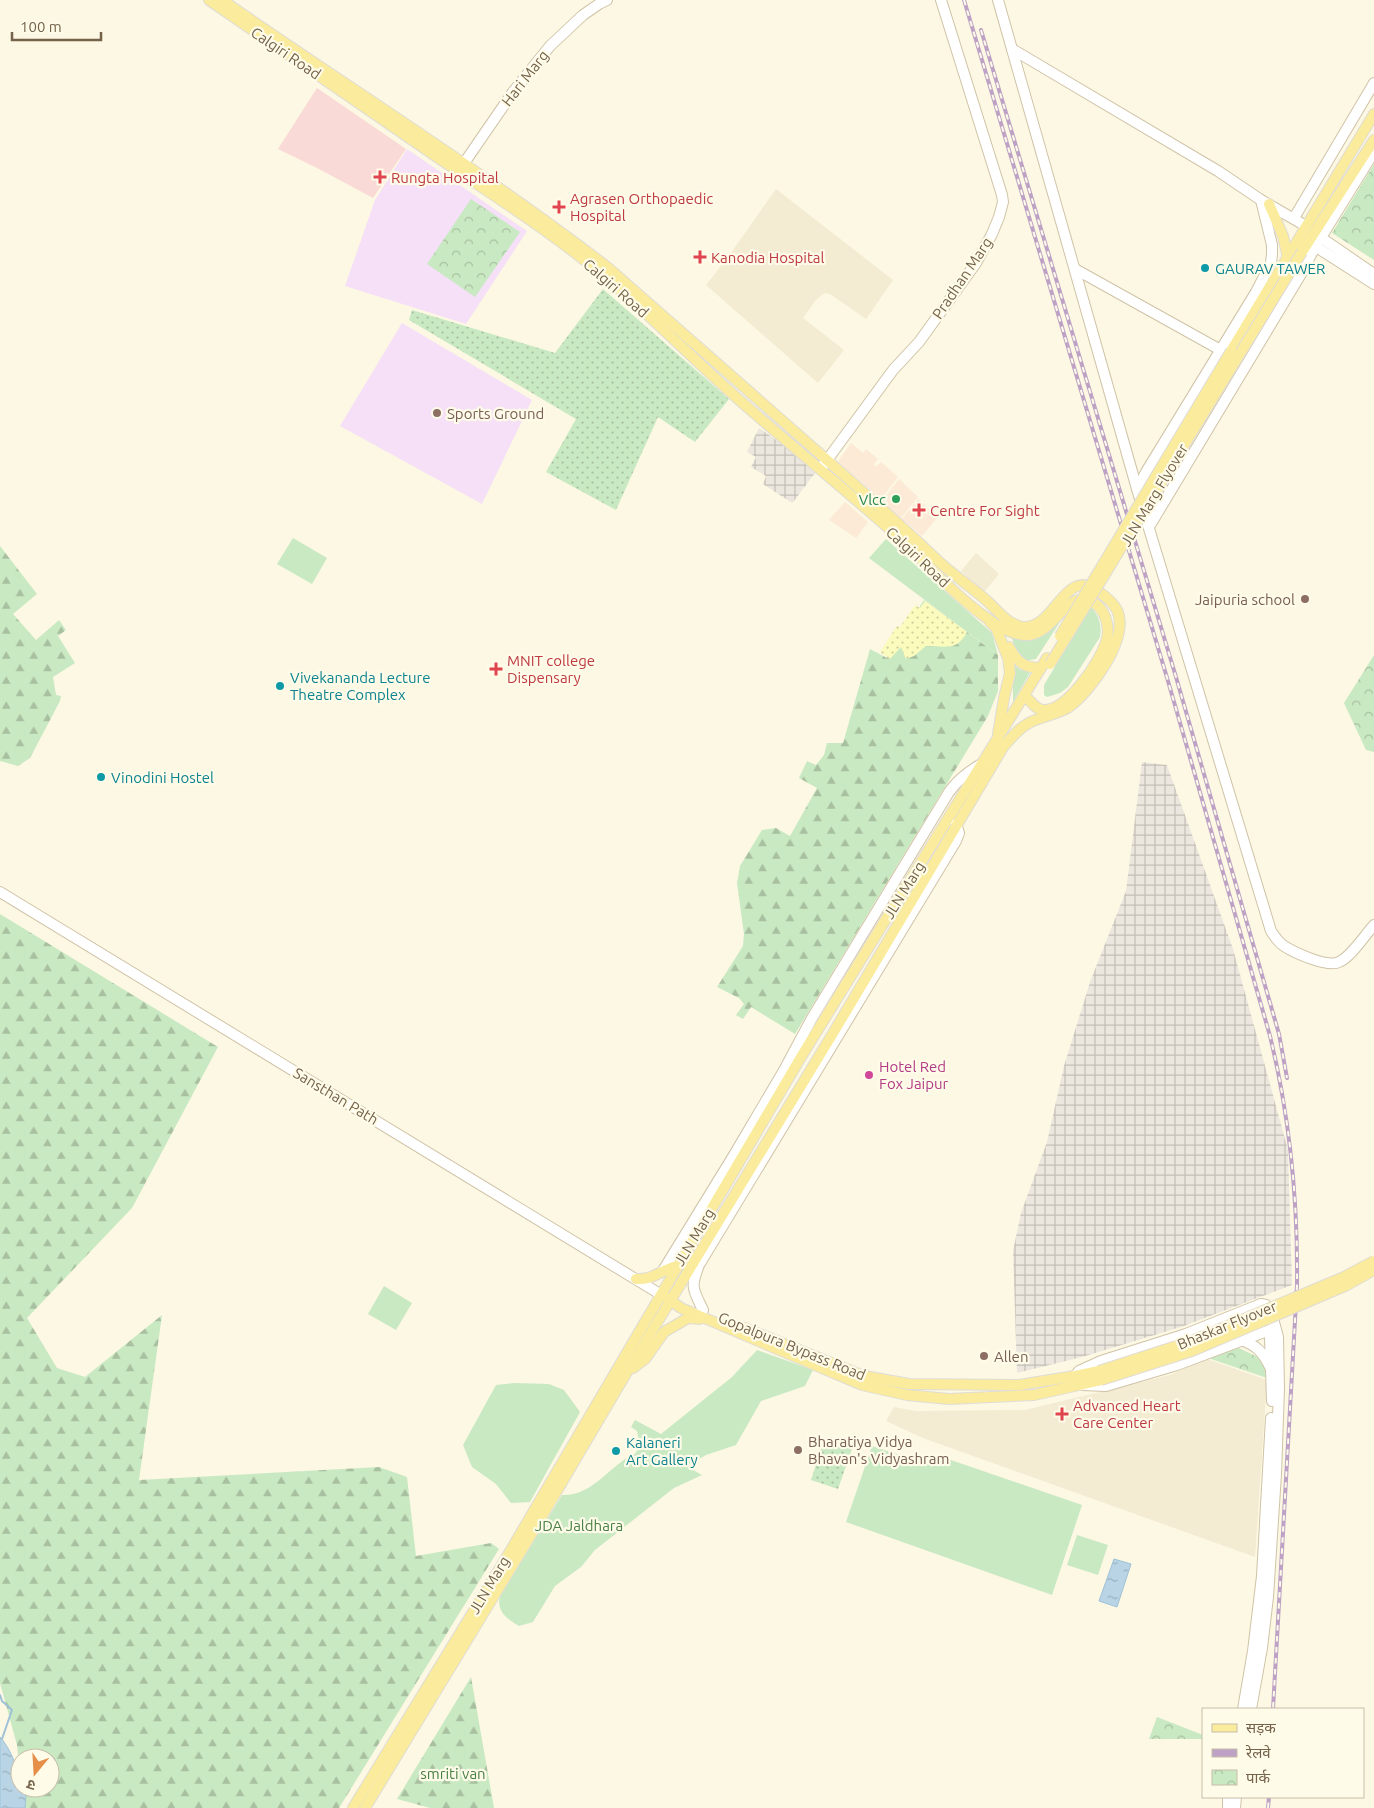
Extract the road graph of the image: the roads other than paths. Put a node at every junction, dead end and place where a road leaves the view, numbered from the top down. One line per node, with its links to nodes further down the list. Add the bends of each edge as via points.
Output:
1 (209, 0): 11 (main road, Calgiri Road)
2 (222, 0): 11 (main road, Calgiri Road)
3 (607, 0): 11 (street, Hari Marg, via 584,15 550,46 513,92)
4 (941, 0): 23 (street, Pradhan Marg, via 1002,195 1001,211 976,263)
5 (998, 0): 6 (street)
6 (1012, 49): 12 (street); 18 (street)
7 (1374, 83): 13 (street)
8 (1374, 114): 14 (main road, JLN Marg Flyover)
9 (1374, 140): 15 (main road, JLN Marg Flyover)
10 (1374, 152): 15 (street)
11 (461, 168): 23 (main road, Calgiri Road, via 605,265)
12 (1265, 202): 13 (street); 17 (main road, via 1283,236); 21 (street, via 1272,245 1271,263)
13 (1294, 218): 14 (street)
14 (1306, 226): 17 (main road, JLN Marg Flyover)
15 (1318, 235): 16 (main road, JLN Marg Flyover); 19 (street)
16 (1312, 245): 20 (street); 22 (street); 29 (main road, JLN Marg Flyover, bridge, via 1302,252)
17 (1285, 262): 29 (main road, JLN Marg Flyover, bridge, via 1089,585)
18 (1075, 269): 21 (street); 24 (street)
19 (1374, 274)
20 (1374, 284)
21 (1220, 350): 22 (street); 24 (street)
22 (1246, 364): 26 (street)
23 (823, 464): 25 (main road, Calgiri Road)
24 (1138, 489): 26 (street)
25 (856, 494): 27 (main road, Calgiri Road, via 895,535); 28 (main road, Calgiri Road, via 944,566)
26 (1149, 528): 33 (street, via 1271,931 1283,945 1330,964 1343,960)
27 (988, 619): 28 (main road); 31 (main road, via 996,628 1008,658 1010,673)
28 (1002, 619): 29 (main road, via 1010,648 1018,662 1023,666); 30 (main road, via 1016,634 1029,635 1048,627 1065,607 1077,600 1094,603 1103,611 1106,620 1106,642 1071,696 1055,708 1044,710 1036,708); 31 (main road, via 1023,628 1036,623 1051,613 1065,594 1077,585 1085,584 1117,609 1120,623 1118,640 1083,695 1069,707 1022,726)
29 (1046, 663): 30 (main road, JLN Marg Flyover); 31 (main road, JLN Marg)
30 (1028, 699): 31 (main road, JLN Marg Flyover)
31 (1000, 744): 34 (main road, JLN Marg); 37 (main road, JLN Marg, via 984,762)
32 (0, 892): 42 (street, Sansthan Path)
33 (1374, 925)
34 (804, 1085): 35 (main road, JLN Marg); 36 (street)
35 (759, 1156): 36 (main road); 44 (main road, JLN Marg)
36 (749, 1184): 45 (street, via 699,1265 693,1288)
37 (711, 1200): 39 (main road, JLN Marg); 40 (street)
38 (1374, 1261): 51 (main road, Bhaskar Flyover, bridge, via 1344,1277 1189,1342)
39 (677, 1266): 40 (main road); 43 (main road, JLN Marg)
40 (664, 1269): 42 (main road, via 651,1278)
41 (1374, 1270): 51 (main road, Bhaskar Flyover, bridge, via 1345,1286 1192,1351)
42 (636, 1279): 43 (street, Sansthan Path)
43 (661, 1292): 44 (main road); 57 (main road, JLN Marg)
44 (672, 1299): 45 (main road, Gopalpura Bypass Road); 46 (main road, Gopalpura Bypass Road, via 681,1308); 50 (main road, JLN Marg)
45 (703, 1310): 53 (main road, Gopalpura Bypass Road)
46 (708, 1320): 50 (main road, via 688,1318 664,1332 645,1359); 53 (main road, Gopalpura Bypass Road)
47 (1275, 1328): 48 (street); 49 (street, via 1270,1338); 52 (street, via 1271,1311 1261,1304 1186,1334 1102,1361 1079,1371); 56 (street, via 1279,1388 1273,1532 1262,1648)
48 (1241, 1340): 49 (street, via 1260,1351); 54 (street, via 1177,1365 1106,1386)
49 (1271, 1370): 55 (street, via 1262,1576)
50 (627, 1372): 58 (main road, JLN Marg)
51 (1100, 1375): 52 (main road, Bhaskar Flyover); 54 (main road, Bhaskar Flyover)
52 (1076, 1376): 53 (main road, Gopalpura Bypass Road, via 1019,1385)
53 (863, 1381): 54 (main road, Gopalpura Bypass Road, via 907,1395 949,1399 1034,1395)
54 (1082, 1385)
55 (1243, 1708)
56 (1251, 1708)
57 (354, 1808)
58 (365, 1808)

